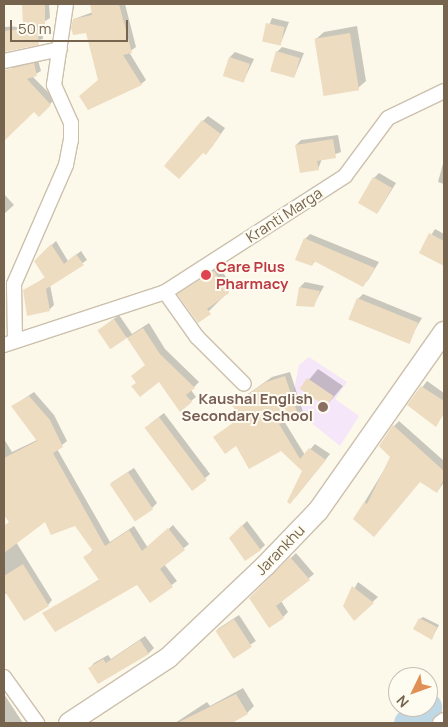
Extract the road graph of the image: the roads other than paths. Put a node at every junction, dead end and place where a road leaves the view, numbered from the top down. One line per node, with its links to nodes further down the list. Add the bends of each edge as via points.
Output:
1 (66, 4): 2 (street)
2 (60, 49): 3 (street); 7 (street, via 54,85 71,123 71,140 66,165 14,284)
3 (4, 62)
4 (444, 91): 5 (street, Kranti Marga, via 388,118 346,176)
5 (164, 292): 7 (street, Kranti Marga); 8 (street, via 197,337)
6 (444, 332): 12 (street, Jarankhu, via 318,511 266,566 168,658)
7 (10, 343)
8 (244, 384)
9 (4, 677): 11 (street)
10 (444, 720): 13 (street)
11 (37, 723)
12 (69, 723)
13 (440, 723)

